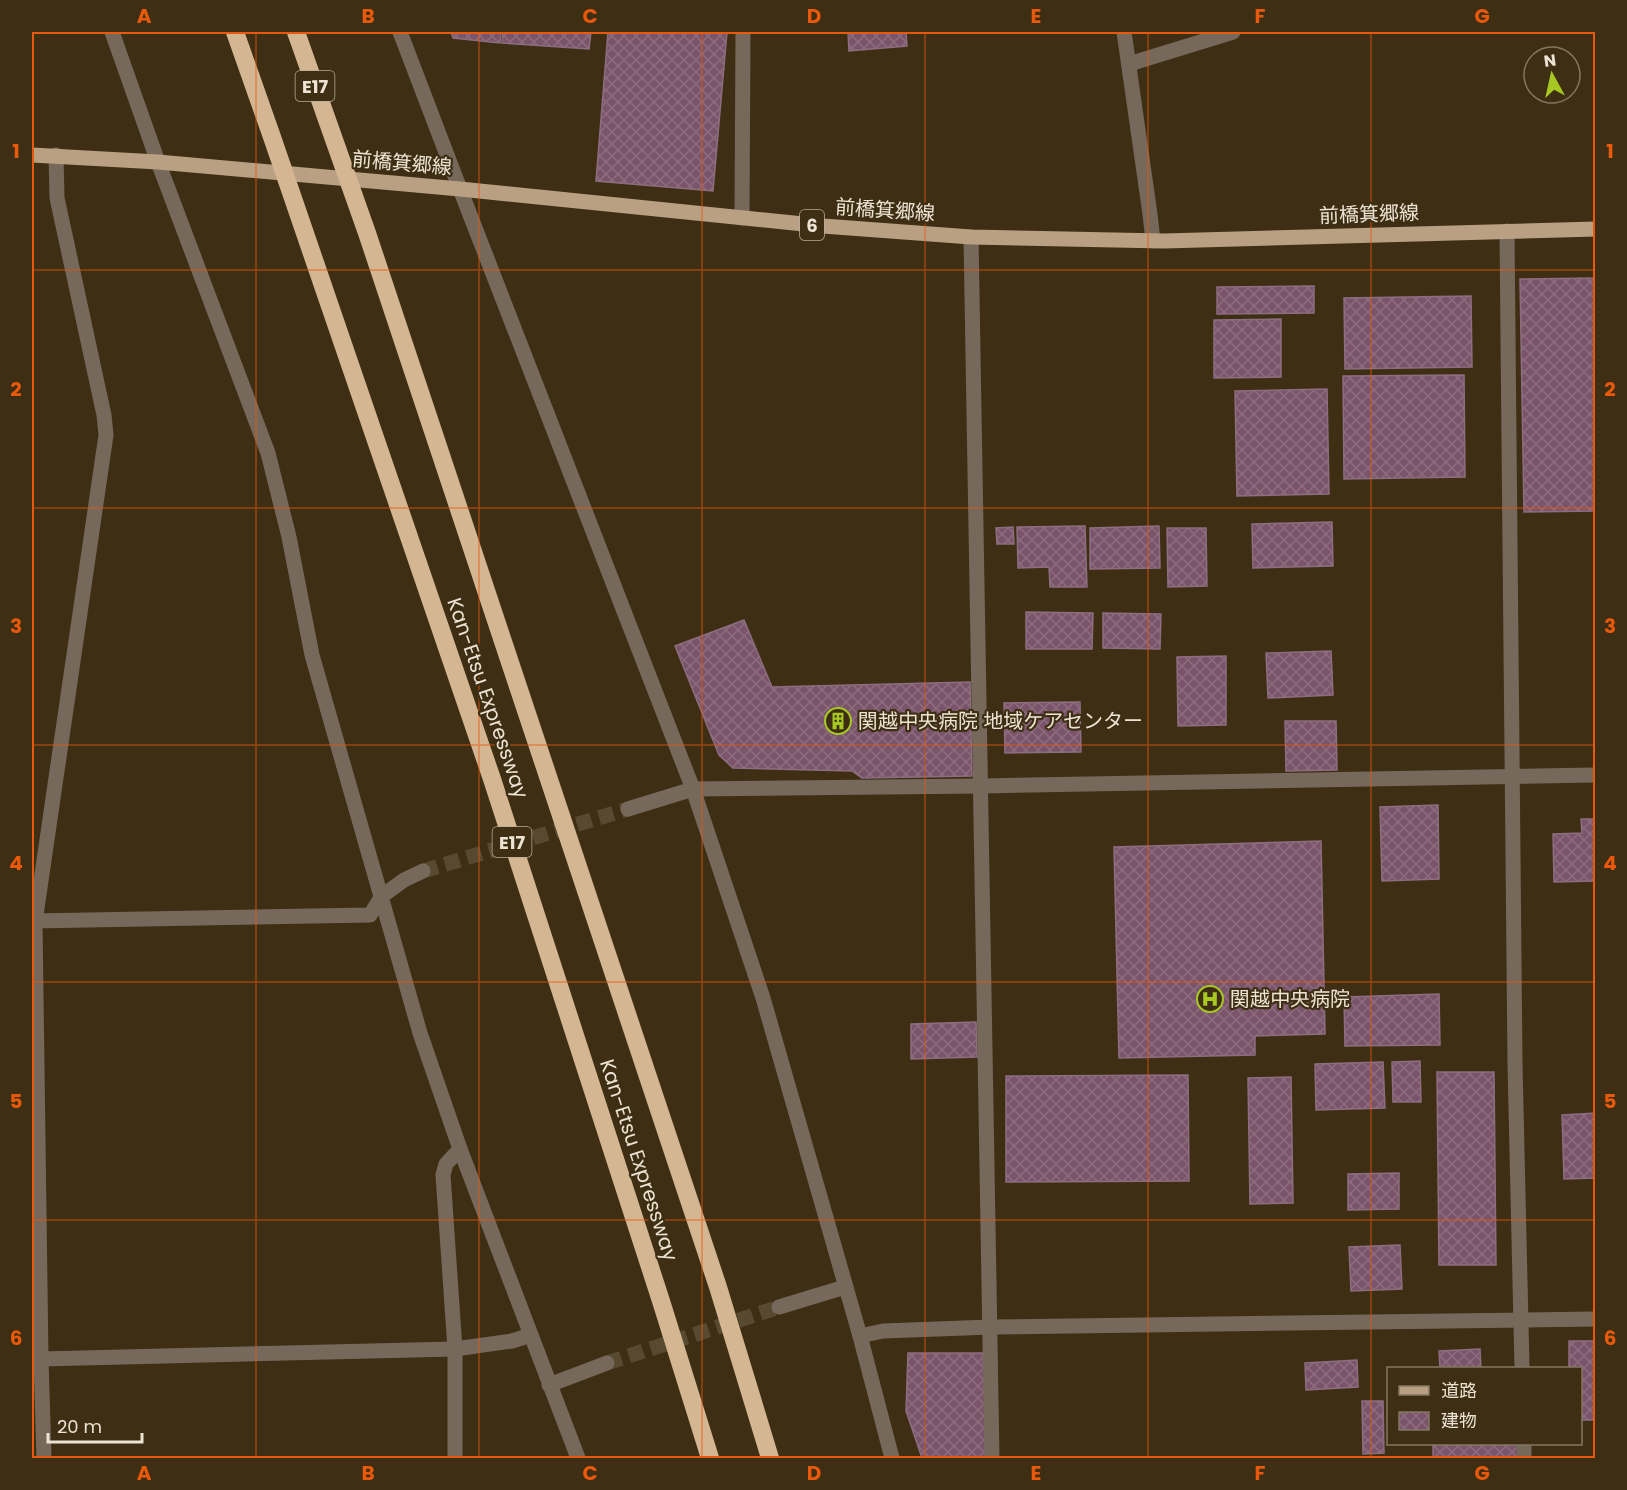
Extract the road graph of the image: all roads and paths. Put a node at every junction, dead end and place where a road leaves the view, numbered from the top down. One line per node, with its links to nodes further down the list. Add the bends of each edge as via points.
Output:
1 (112, 32): 11 (street)
2 (235, 32): 42 (highway, Kan-Etsu Expressway / E17, via 492,779)
3 (296, 32): 43 (highway, Kan-Etsu Expressway / E17, via 367,233 718,1287)
4 (400, 32): 12 (street)
5 (742, 32): 13 (street)
6 (1124, 32): 8 (street)
7 (1233, 32): 8 (street)
8 (1129, 64): 17 (street)
9 (32, 155): 10 (main road, 前橋箕郷線 / 6)
10 (56, 155): 11 (main road, 前橋箕郷線 / 6); 25 (street, via 57,198 106,435)
11 (158, 162): 12 (main road, 前橋箕郷線 / 6); 24 (street, via 268,453 312,655)
12 (460, 189): 13 (main road, 前橋箕郷線 / 6); 21 (street)
13 (742, 218): 16 (main road, 前橋箕郷線 / 6)
14 (1596, 229): 15 (main road, 前橋箕郷線 / 6)
15 (1507, 231): 17 (main road, 前橋箕郷線 / 6); 19 (street)
16 (971, 237): 17 (main road, 前橋箕郷線 / 6); 20 (street)
17 (1153, 242)
18 (1596, 775): 19 (street)
19 (1512, 776): 20 (street); 30 (street)
20 (981, 786): 21 (street); 31 (street)
21 (693, 789): 22 (street); 27 (street, via 763,998)
22 (628, 809)
23 (423, 871): 24 (street)
24 (382, 897): 25 (street, via 370,915); 26 (street, via 420,1033)
25 (33, 922): 35 (street)
26 (460, 1149): 32 (street); 34 (street, via 446,1164 443,1175)
27 (845, 1287): 28 (street); 33 (street)
28 (779, 1307)
29 (1596, 1319): 30 (street)
30 (1522, 1320): 31 (street); 37 (street)
31 (991, 1327): 33 (street, via 883,1331); 45 (street)
32 (531, 1335): 34 (street); 38 (street)
33 (860, 1336): 44 (street)
34 (455, 1349): 35 (street); 40 (street)
35 (36, 1359): 39 (street)
36 (607, 1363): 38 (street)
37 (1522, 1367)
38 (549, 1385): 41 (street)
39 (44, 1458)
40 (455, 1458)
41 (578, 1458)
42 (710, 1458)
43 (770, 1458)
44 (892, 1458)
45 (992, 1458)

